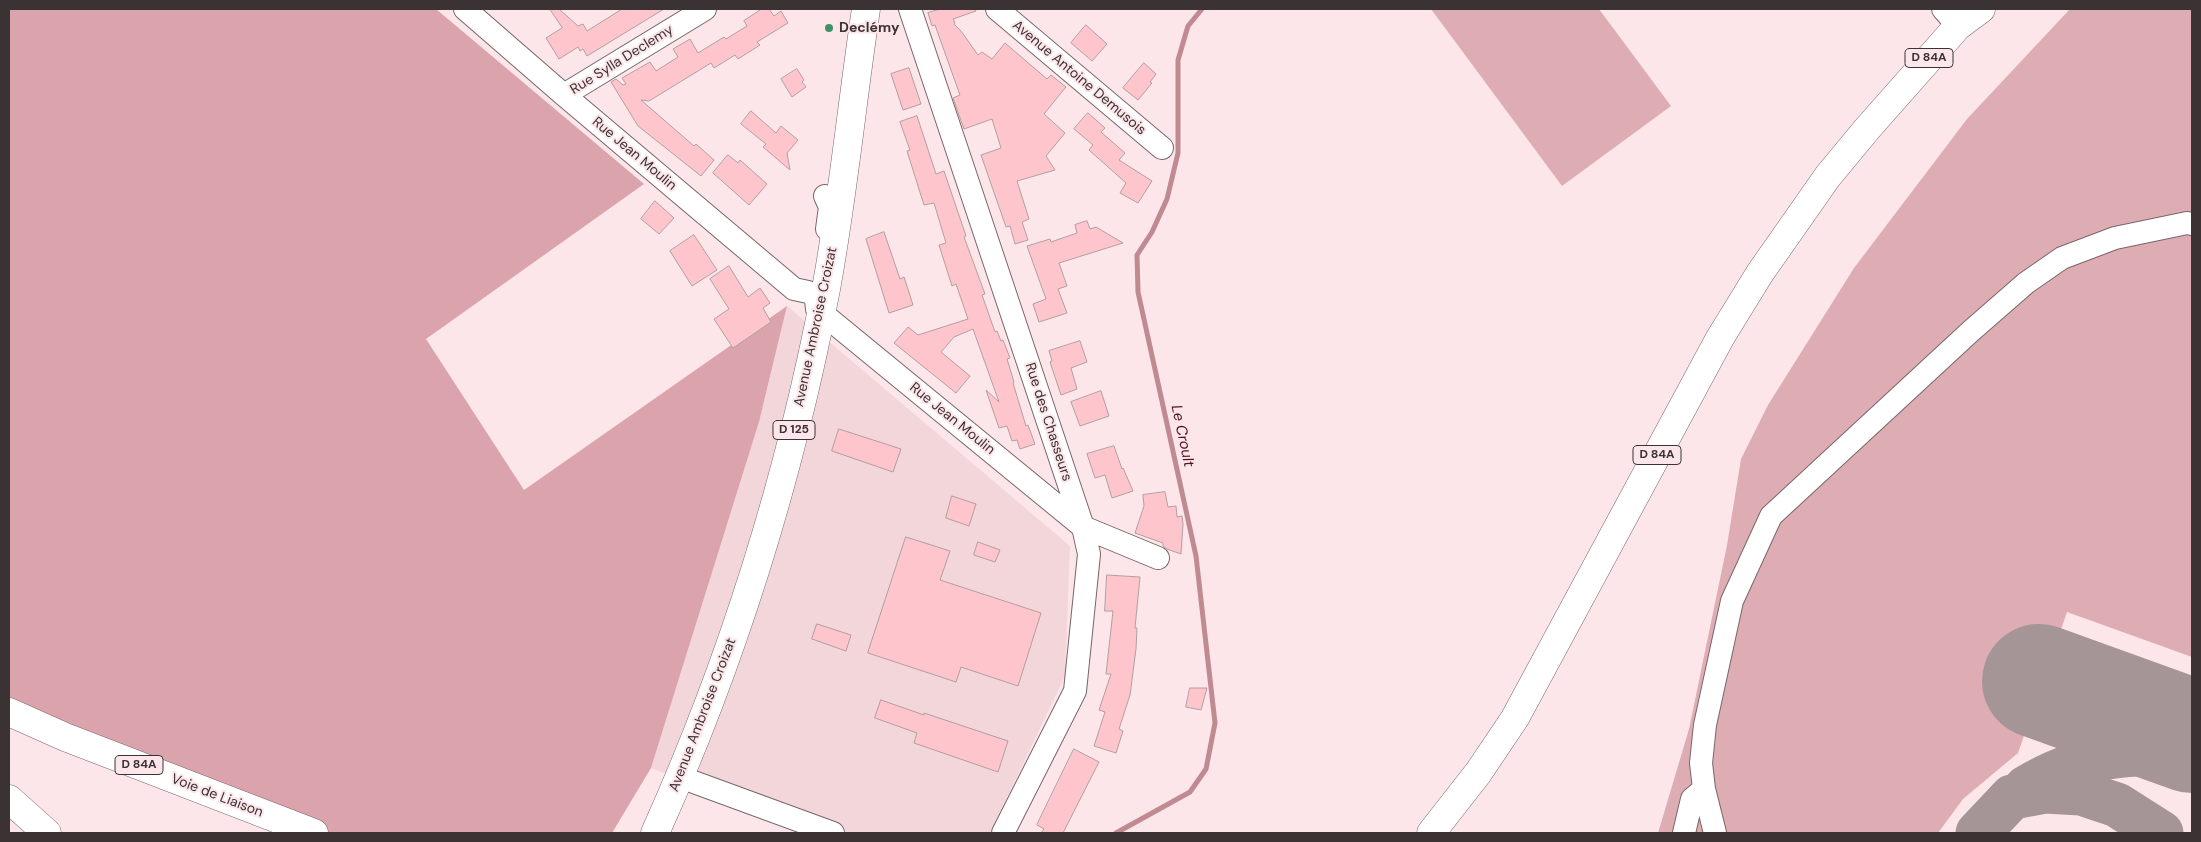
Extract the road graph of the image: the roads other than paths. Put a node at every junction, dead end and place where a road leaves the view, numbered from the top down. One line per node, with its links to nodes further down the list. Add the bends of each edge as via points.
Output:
1 (465, 9): 11 (street, Rue Jean Moulin)
2 (705, 9): 11 (street, Rue Sylla Declemy)
3 (852, 9): 14 (main road, Avenue Ambroise Croizat / D 125, via 825,196)
4 (866, 9): 14 (main road, Avenue Ambroise Croizat / D 125, via 832,247)
5 (910, 9): 15 (street, Rue des Chasseurs)
6 (997, 9): 12 (street, Avenue Antoine Demusois)
7 (1981, 9): 9 (main road, D 84A)
8 (1991, 9): 10 (main road, D 84A)
9 (1950, 17): 10 (main road, D 84A)
10 (1901, 89): 27 (main road, D 84A, via 1828,176 1760,273 1720,338 1515,718 1478,773)
11 (564, 95): 14 (street, Rue Jean Moulin, via 794,289)
12 (1162, 148)
13 (2192, 224): 19 (street, via 2116,238 2062,258 2026,282 1771,516 1732,601 1705,725 1701,763)
14 (814, 302): 15 (street, Rue Jean Moulin); 18 (main road, Avenue Ambroise Croizat / D 125, via 799,411 769,523 722,667); 23 (main road, Avenue Ambroise Croizat / D 125, via 735,586 694,710)
15 (1082, 527): 16 (street, Rue Jean Moulin); 26 (street, Rue des Chasseurs, via 1088,554 1075,691)
16 (1158, 558)
17 (9, 712): 22 (main road, Voie de Liaison / D 84A, via 65,737)
18 (680, 777): 24 (main road, Avenue Ambroise Croizat / D 125); 25 (street)
19 (1704, 789): 28 (street, via 1692,799); 29 (street)
20 (9, 799): 21 (main road)
21 (47, 833)
22 (314, 833)
23 (642, 833)
24 (655, 833)
25 (833, 833)
26 (1003, 833)
27 (1431, 833)
28 (1684, 833)
29 (1715, 833)

